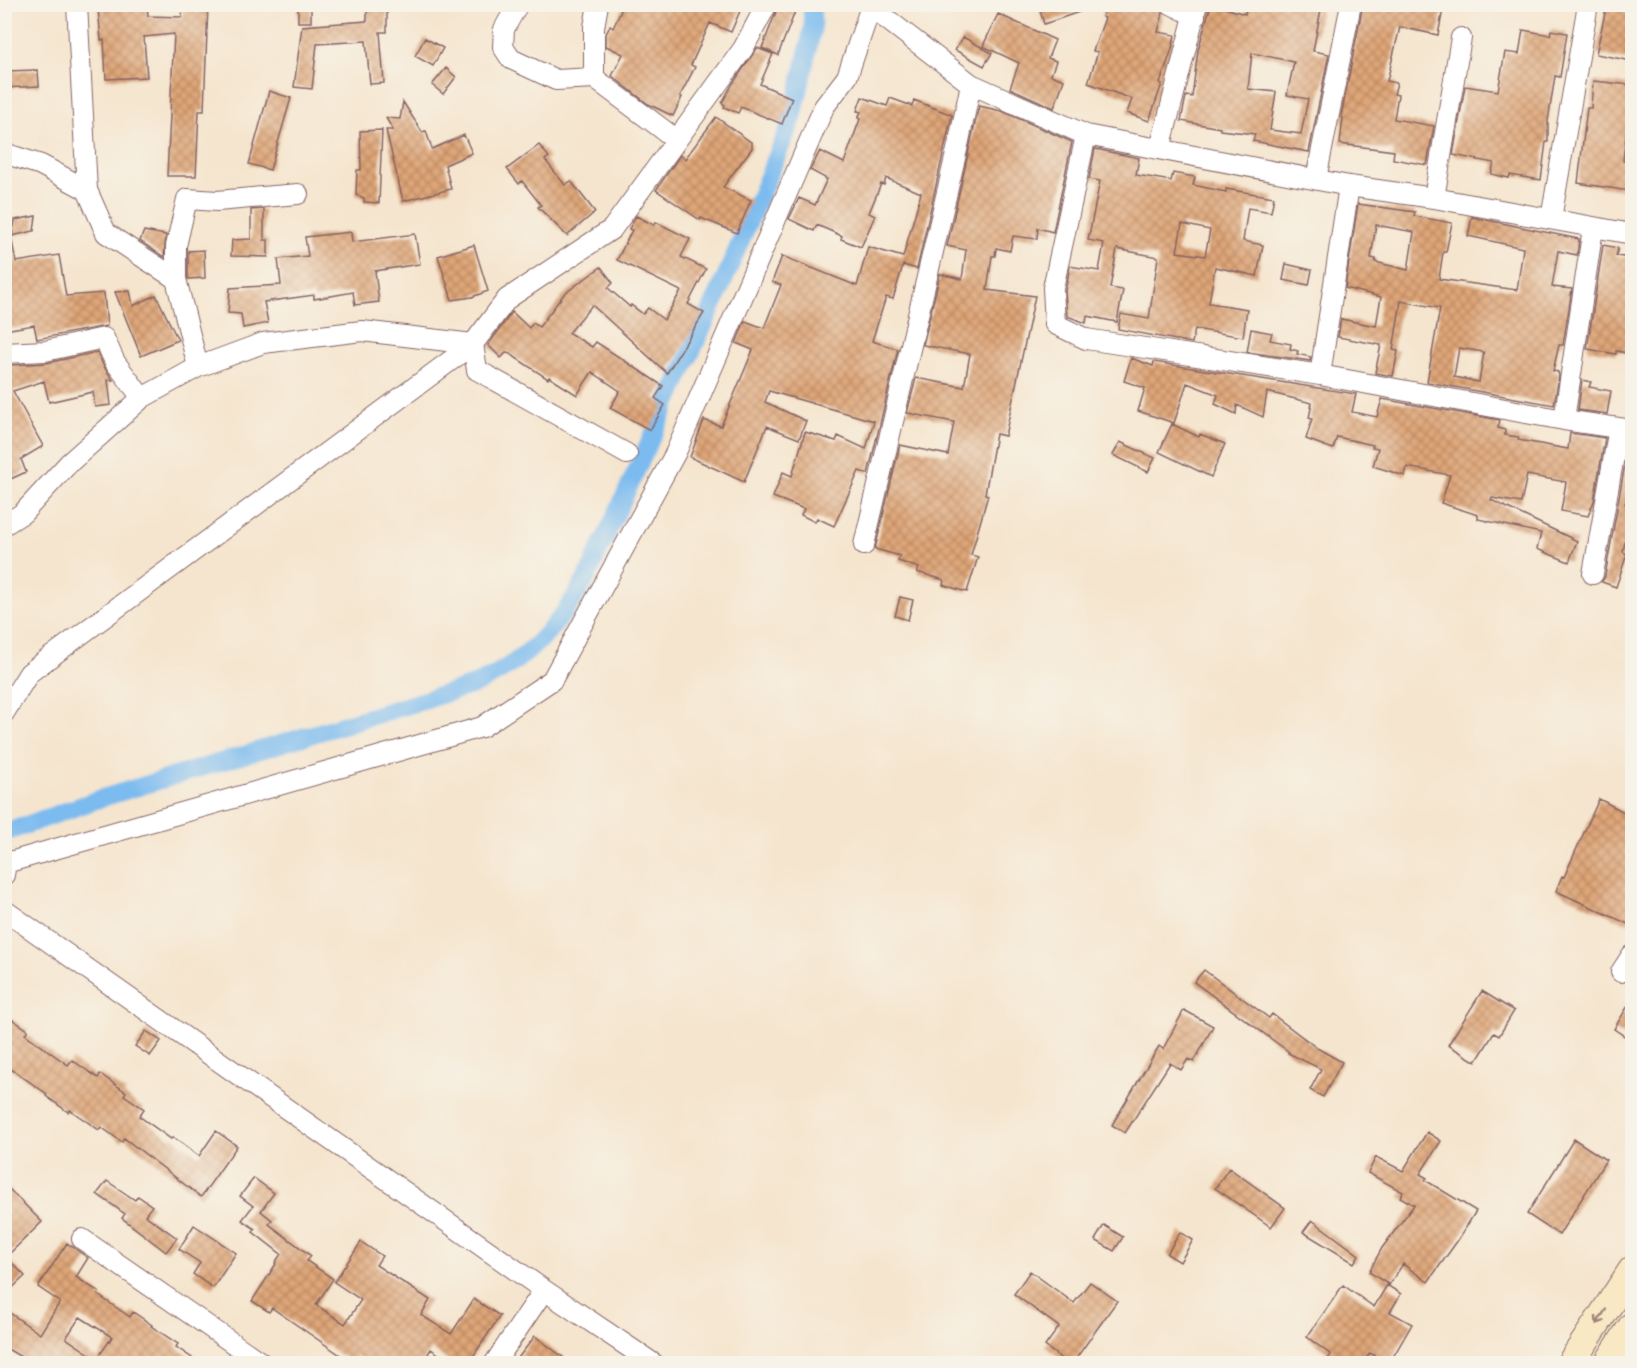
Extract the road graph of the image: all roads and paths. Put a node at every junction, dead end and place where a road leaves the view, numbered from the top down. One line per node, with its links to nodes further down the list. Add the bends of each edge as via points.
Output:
1 (76, 4): 19 (street)
2 (518, 4): 11 (street, via 504,29 503,47 511,59 556,80)
3 (598, 4): 11 (street)
4 (767, 4): 14 (street, via 743,49)
5 (1171, 4): 9 (street)
6 (1351, 4): 17 (street)
7 (1588, 4): 22 (street)
8 (869, 5): 12 (street); 38 (street, via 847,76 824,107 676,452 552,680 482,727 6,863)
9 (1196, 10): 15 (street)
10 (1461, 38): 21 (street)
11 (594, 78): 14 (street)
12 (971, 84): 13 (street); 35 (street)
13 (1086, 135): 15 (street); 29 (street, via 1053,288 1055,324 1086,339)
14 (677, 140): 26 (street, via 612,230 507,299)
15 (1160, 149): 17 (street)
16 (4, 153): 19 (street, via 41,165)
17 (1316, 179): 18 (street)
18 (1349, 186): 21 (street); 29 (street)
19 (87, 190): 25 (street, via 106,233)
20 (298, 194): 25 (street, via 187,200 176,246)
21 (1434, 198): 22 (street)
22 (1551, 219): 23 (street)
23 (1593, 228): 24 (street); 31 (street)
24 (1632, 234)
25 (176, 279): 28 (street)
26 (472, 344): 28 (street, via 362,331 263,343); 33 (street, via 477,370); 37 (street, via 29,673)
27 (4, 353): 30 (street, via 45,351 105,338 115,362)
28 (198, 367): 30 (street)
29 (1320, 375): 31 (street)
30 (142, 398): 34 (street, via 69,463 23,513)
31 (1564, 420): 32 (street)
32 (1626, 429): 36 (street)
33 (627, 454)
34 (4, 525)
35 (864, 545)
36 (1593, 574)
37 (4, 713)
38 (4, 875)
39 (4, 910): 44 (street)
40 (1632, 954): 41 (street)
41 (1621, 972)
42 (82, 1239): 46 (street)
43 (1632, 1269): 49 (main road, one-way to 49)
44 (544, 1290): 47 (street); 48 (street)
45 (1632, 1326): 50 (main road)
46 (263, 1364)
47 (494, 1364)
48 (654, 1364)
49 (1570, 1364)
50 (1607, 1364)

